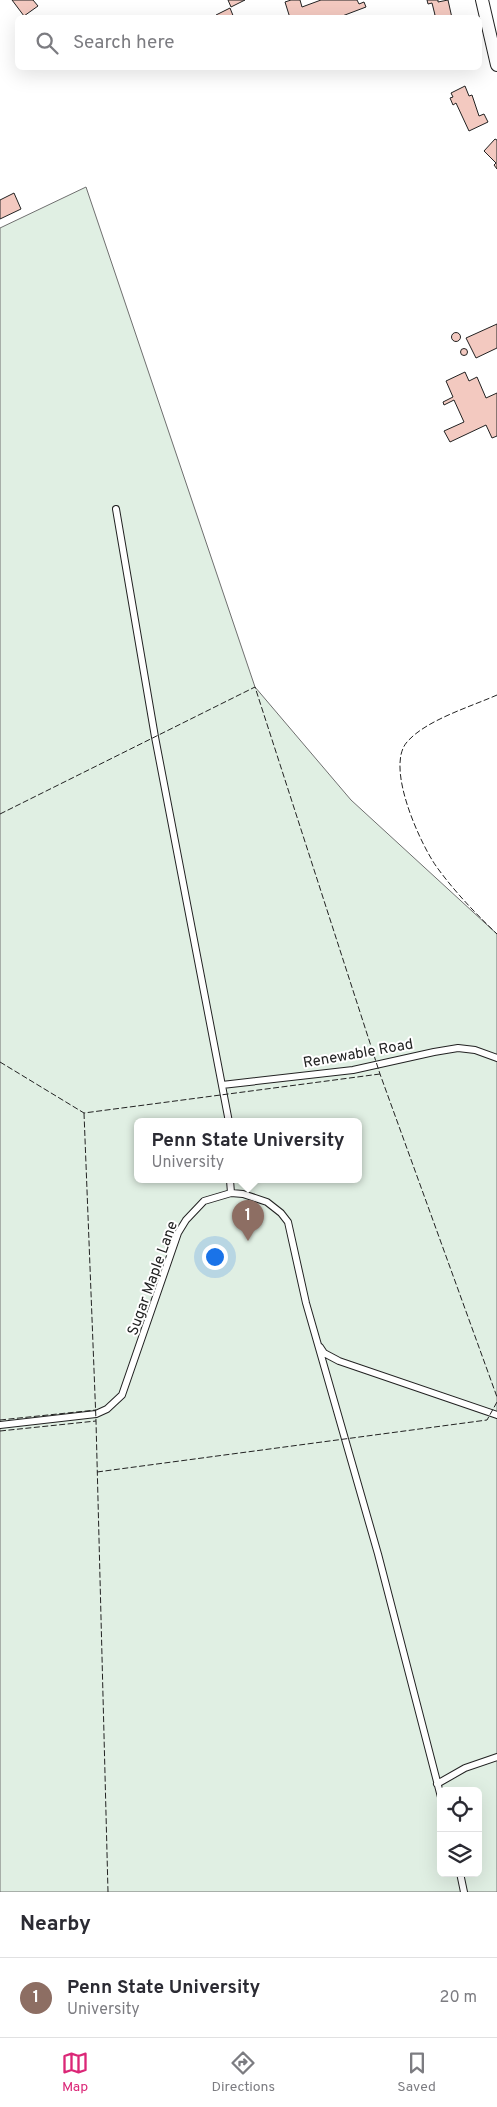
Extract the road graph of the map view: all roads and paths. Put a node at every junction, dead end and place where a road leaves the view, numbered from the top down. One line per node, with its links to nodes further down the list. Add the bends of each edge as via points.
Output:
1 (482, 0): 2 (street)
2 (497, 66)
3 (116, 509): 5 (lane, via 155,737)
4 (497, 1058): 5 (lane, Renewable Road, via 458,1048 353,1070)
5 (222, 1085): 6 (lane)
6 (228, 1118)
7 (230, 1183): 8 (lane)
8 (231, 1193): 9 (lane, Sugar Maple Lane, via 267,1202 288,1222); 11 (lane, Sugar Maple Lane, via 204,1201 178,1233 122,1395 108,1409 96,1414)
9 (316, 1342): 10 (lane, via 324,1352 339,1360); 13 (lane, Sugar Maple Lane, via 378,1554)
10 (497, 1415)
11 (0, 1425)
12 (497, 1757): 13 (lane, via 465,1768)
13 (437, 1784): 14 (lane, Sugar Maple Lane)
14 (438, 1787)
15 (461, 1877): 16 (lane)
16 (464, 1892)

